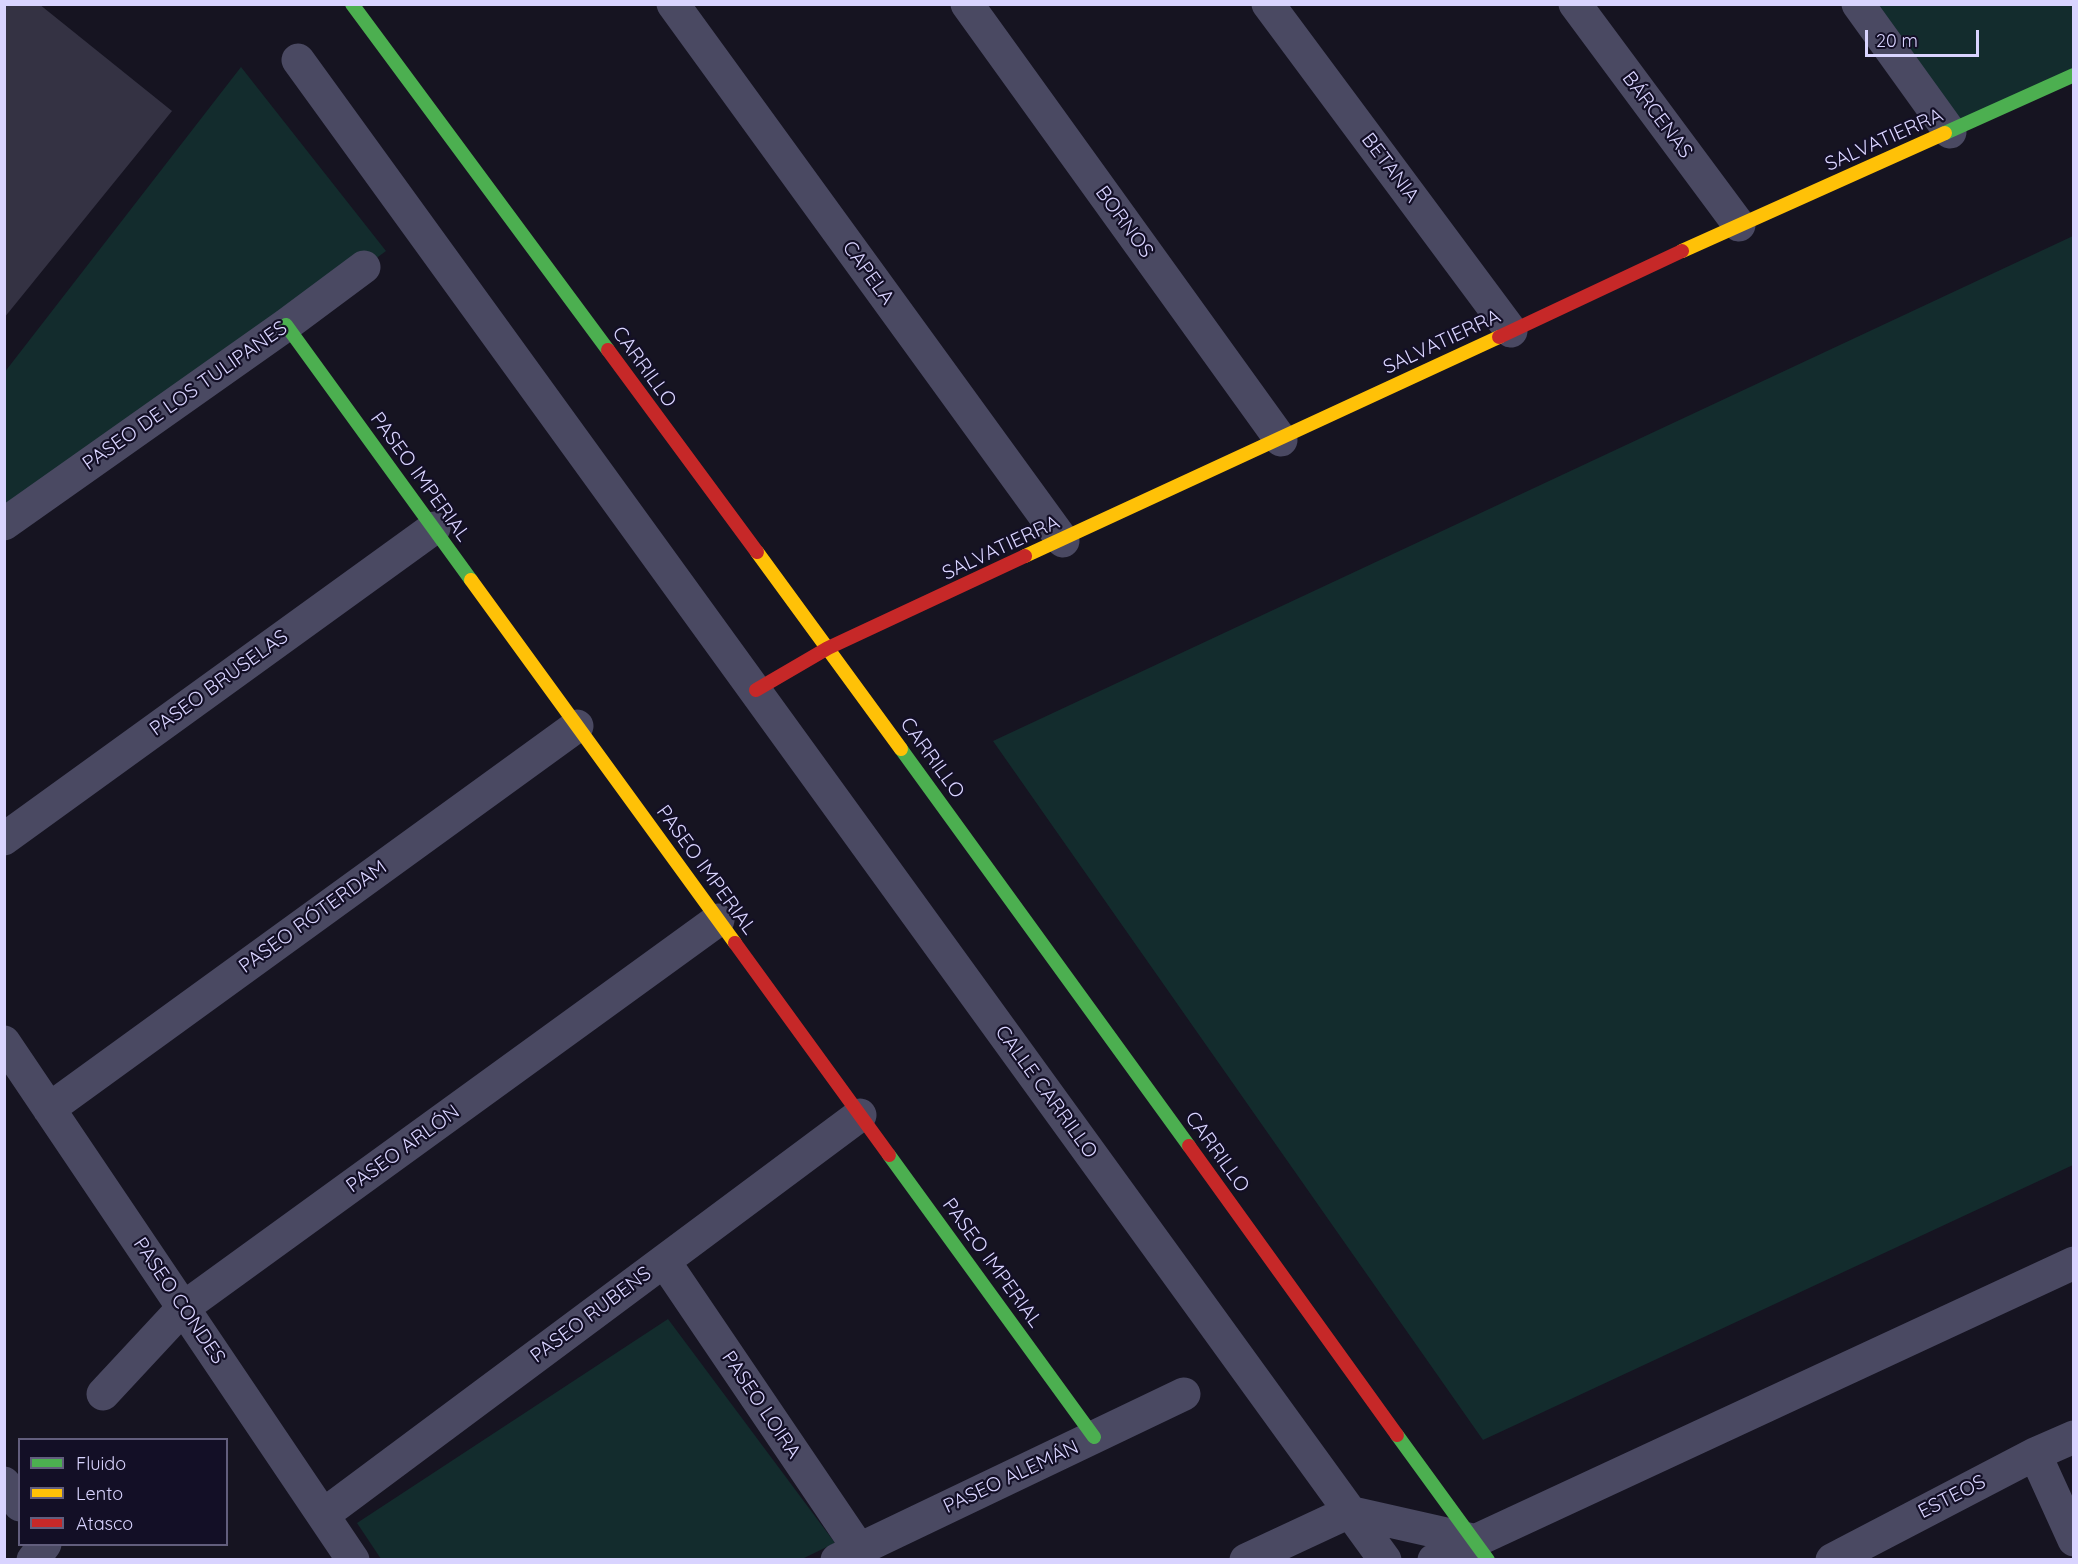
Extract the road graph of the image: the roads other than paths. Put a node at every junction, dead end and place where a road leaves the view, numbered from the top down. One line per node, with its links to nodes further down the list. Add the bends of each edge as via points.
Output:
1 (352, 4): 18 (street, CARRILLO)
2 (673, 4): 17 (street, CAPELA)
3 (967, 4): 14 (street, BORNOS)
4 (1269, 4): 13 (street, BETANIA)
5 (1575, 4): 10 (street, BÁRCENAS)
6 (1858, 4): 9 (street)
7 (298, 60): 19 (street, CALLE CARRILLO)
8 (2073, 75): 9 (street, SALVATIERRA)
9 (1950, 132): 10 (street, SALVATIERRA)
10 (1738, 225): 13 (street, SALVATIERRA)
11 (364, 267): 12 (street, PASEO DE LOS TULIPANES)
12 (286, 325): 15 (street, PASEO DE LOS TULIPANES); 16 (street, PASEO IMPERIAL)
13 (1511, 331): 14 (street, SALVATIERRA)
14 (1281, 440): 17 (street, SALVATIERRA)
15 (4, 524)
16 (434, 528): 20 (street, PASEO IMPERIAL); 21 (street, PASEO BRUSELAS)
17 (1064, 541): 18 (street, SALVATIERRA)
18 (828, 648): 19 (street); 41 (street, CARRILLO)
19 (756, 690): 36 (street, CALLE CARRILLO)
20 (578, 726): 22 (street, PASEO IMPERIAL); 24 (street, PASEO RÓTERDAM)
21 (4, 838)
22 (718, 920): 25 (street, PASEO IMPERIAL); 28 (street, PASEO ARLÓN)
23 (4, 1042): 24 (street, PASEO CONDES)
24 (49, 1109): 28 (street, PASEO CONDES)
25 (860, 1115): 26 (street, PASEO RUBENS); 31 (street, PASEO IMPERIAL)
26 (664, 1261): 37 (street, PASEO RUBENS); 42 (street, PASEO LOIRA)
27 (2073, 1263): 41 (street)
28 (183, 1308): 29 (street, PASEO ARLÓN); 37 (street, PASEO CONDES)
29 (103, 1394)
30 (1184, 1394): 31 (street, PASEO ALEMÁN)
31 (1094, 1437): 42 (street, PASEO ALEMÁN)
32 (2073, 1437): 33 (street, ESTEOS)
33 (2035, 1454): 38 (street); 49 (street, ESTEOS)
34 (4, 1483): 35 (street)
35 (18, 1502)
36 (1349, 1512): 41 (street); 46 (street); 47 (street, CALLE CARRILLO)
37 (323, 1515): 45 (street, PASEO CONDES)
38 (2073, 1540)
39 (44, 1546): 43 (street)
40 (46, 1546): 44 (street)
41 (1481, 1550): 48 (street)
42 (848, 1554)
43 (33, 1560)
44 (56, 1560)
45 (353, 1560)
46 (1246, 1560)
47 (1385, 1560)
48 (1434, 1560)
49 (1832, 1560)

